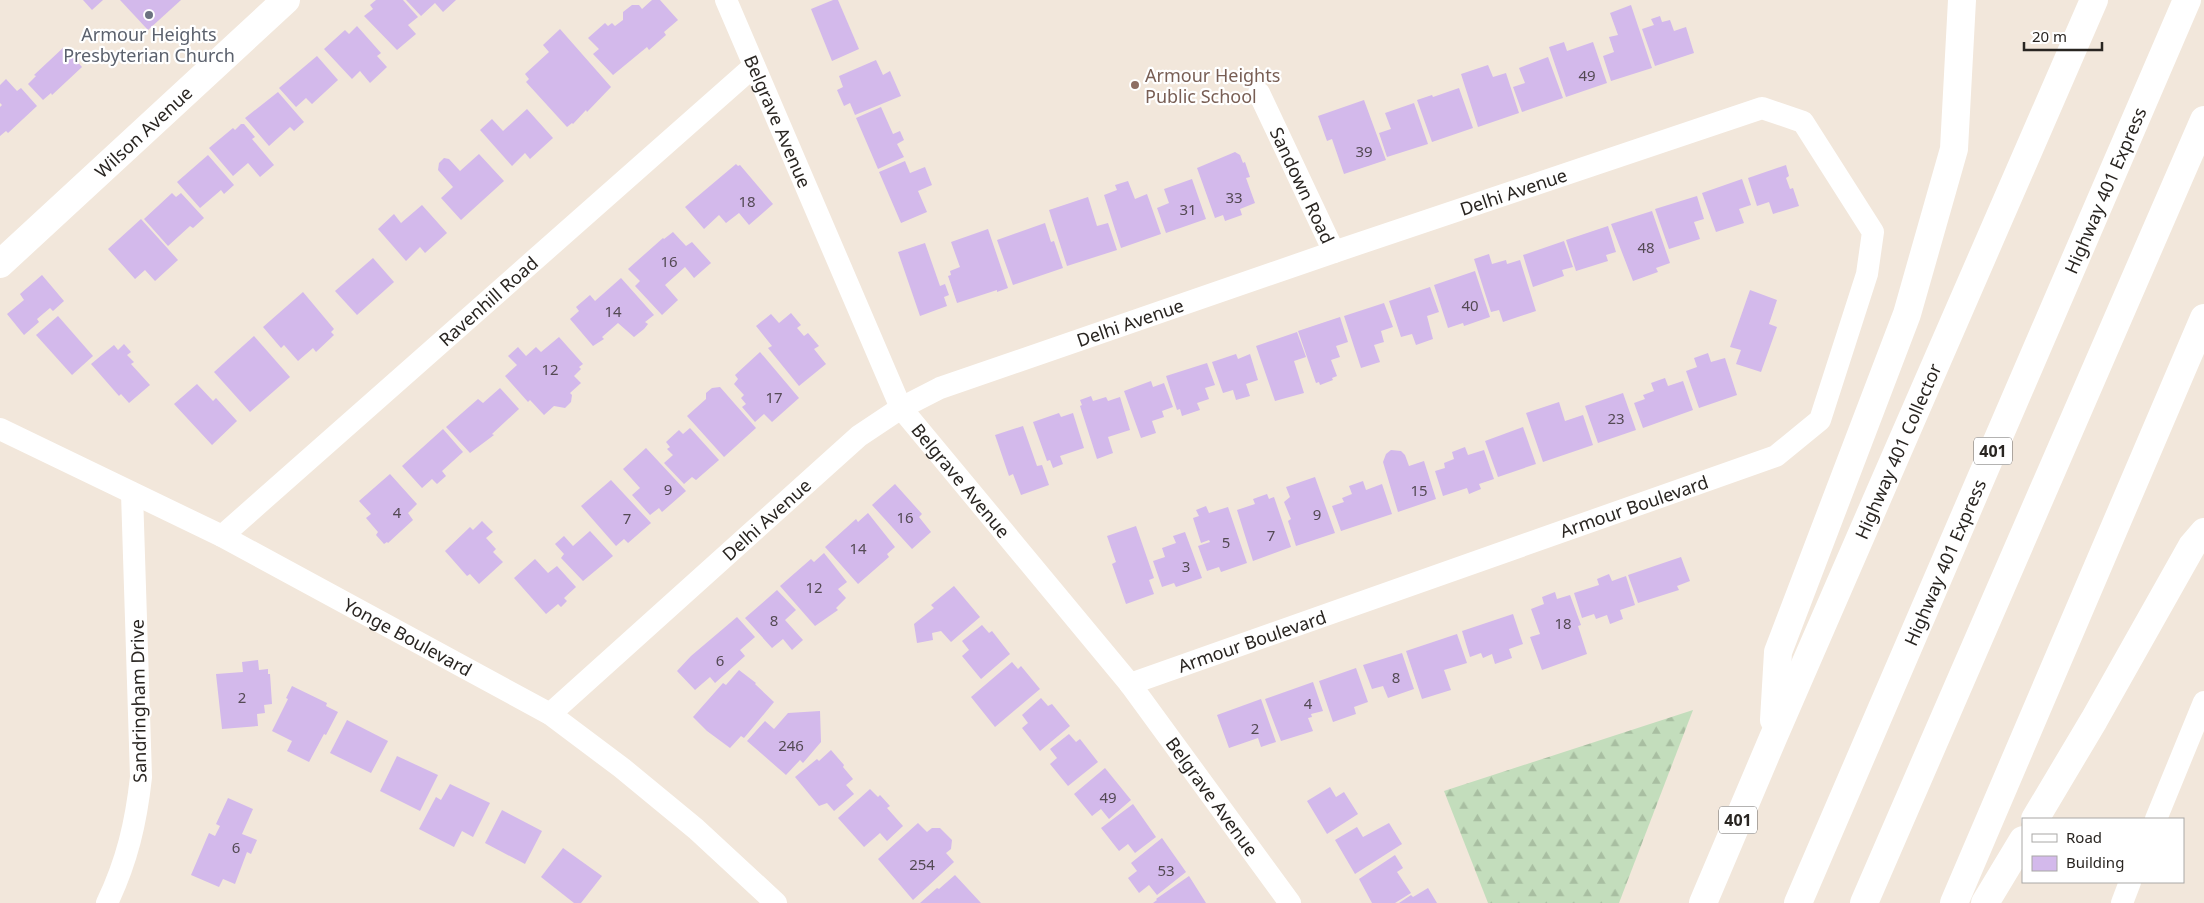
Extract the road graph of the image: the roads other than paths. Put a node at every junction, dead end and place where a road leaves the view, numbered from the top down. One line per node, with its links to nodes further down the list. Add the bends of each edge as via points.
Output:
1 (286, 0): 11 (main road, Wilson Avenue)
2 (726, 0): 6 (street, Belgrave Avenue)
3 (1962, 0): 21 (main road, via 1954,148 1907,314 1778,652)
4 (2094, 0): 21 (main road, Highway 401 Collector / 401)
5 (2187, 0): 30 (main road, Highway 401 Express / 401)
6 (754, 66): 13 (street, Belgrave Avenue); 17 (street, Ravenhill Road)
7 (1259, 93): 10 (street, Sandown Road)
8 (2204, 120): 31 (main road)
9 (1803, 122): 10 (street, Delhi Avenue, via 1762,108); 18 (street, Armour Boulevard, via 1873,232 1867,274 1820,420 1776,456)
10 (1334, 252): 13 (street, Delhi Avenue, via 966,378)
11 (0, 264)
12 (2204, 318): 32 (main road)
13 (901, 408): 18 (street, Belgrave Avenue); 20 (street, Delhi Avenue, via 860,436)
14 (0, 429): 15 (street, Yonge Boulevard)
15 (132, 493): 17 (street, Yonge Boulevard); 26 (street, Sandringham Drive, via 141,777 137,817)
16 (2204, 532): 22 (main road, via 2192,546)
17 (222, 536): 20 (street, Yonge Boulevard)
18 (1130, 684): 28 (street, Belgrave Avenue)
19 (2204, 702): 23 (street)
20 (550, 714): 27 (street, Yonge Boulevard, via 696,829)
21 (1772, 738): 29 (main road, Highway 401 Collector / 401)
22 (2036, 818)
23 (2156, 818)
24 (2022, 842): 33 (main road)
25 (2130, 883): 34 (street)
26 (107, 903)
27 (776, 903)
28 (1290, 903)
29 (1703, 903)
30 (1798, 903)
31 (1864, 903)
32 (1954, 903)
33 (1985, 903)
34 (2122, 903)

